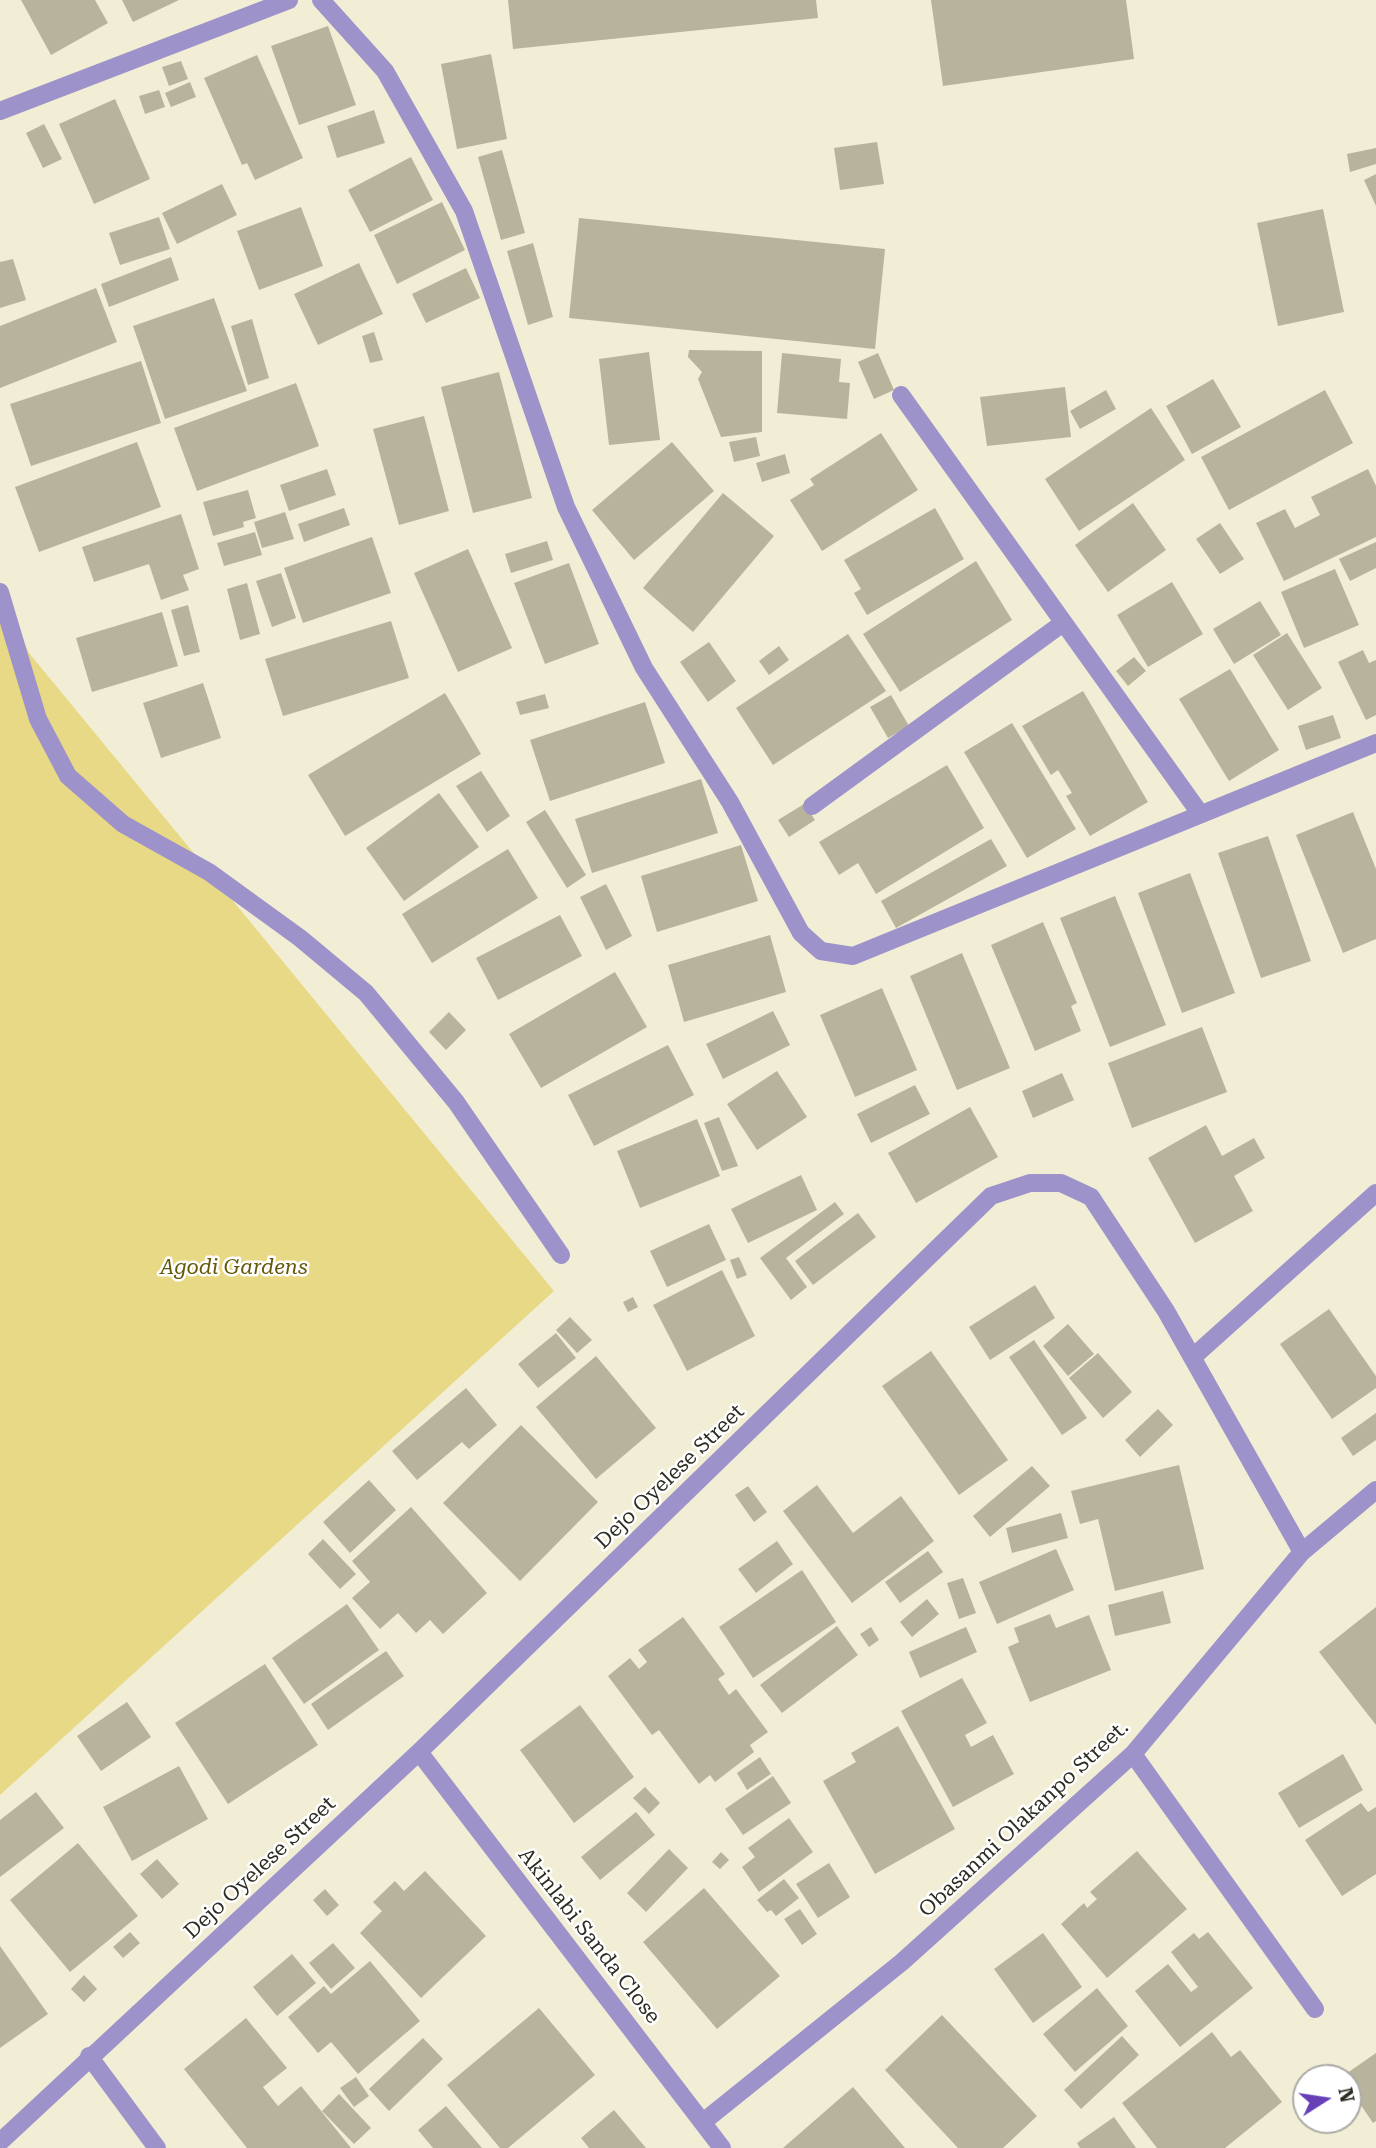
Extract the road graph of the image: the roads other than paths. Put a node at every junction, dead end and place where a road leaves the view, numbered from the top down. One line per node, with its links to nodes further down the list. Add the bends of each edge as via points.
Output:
1 (289, 0): 3 (street)
2 (321, 0): 9 (street, via 385,71 464,211 566,507 644,668 730,802 801,933 821,951 853,956)
3 (0, 111)
4 (901, 395): 6 (street)
5 (0, 592): 11 (street, via 38,719 68,776 123,824 209,872 366,993 456,1102)
6 (1063, 623): 8 (street); 9 (street)
7 (1376, 743): 9 (street)
8 (812, 806)
9 (1199, 813)
10 (1376, 1193): 12 (street)
11 (561, 1255)
12 (1193, 1357): 14 (street, Dejo Oyelese Street); 15 (street, Dejo Oyelese Street, via 1091,1197 1061,1183 1030,1183 991,1196)
13 (1376, 1490): 14 (street, Obasanmi Olakanpo Street.)
14 (1302, 1552): 16 (street, Obasanmi Olakanpo Street.)
15 (419, 1752): 18 (street, Dejo Oyelese Street); 19 (street, Akinlabi Sanda Close)
16 (1133, 1754): 17 (street); 19 (street, Obasanmi Olakanpo Street., via 902,1962)
17 (1315, 2009)
18 (89, 2056): 20 (street, Dejo Oyelese Street); 21 (street)
19 (704, 2122): 22 (street, Akinlabi Sanda Close)
20 (0, 2142)
21 (158, 2148)
22 (722, 2148)

